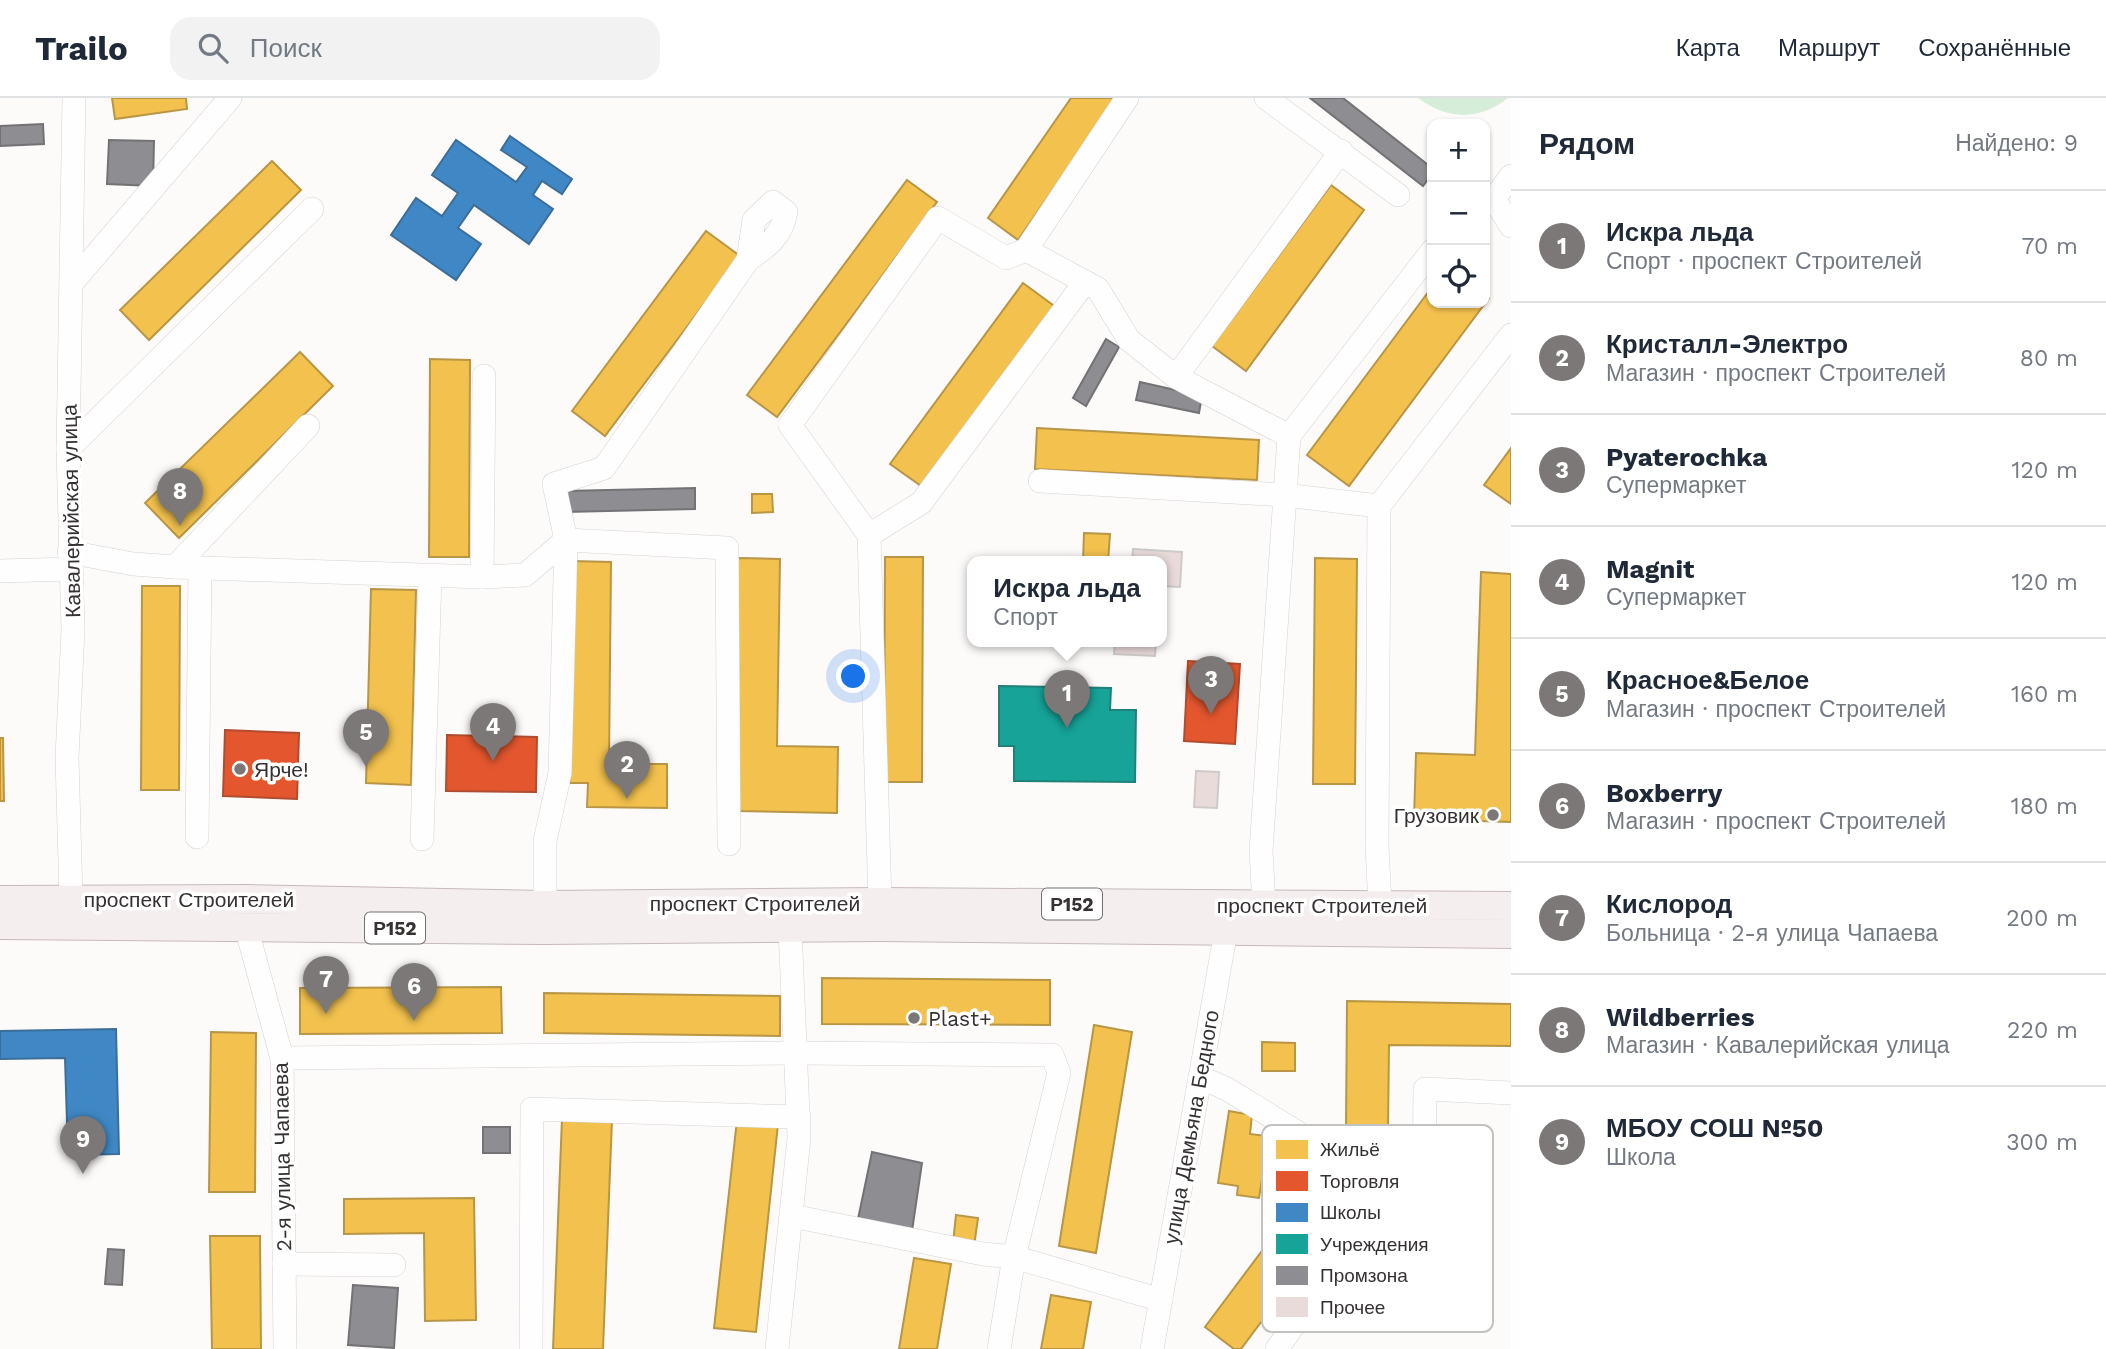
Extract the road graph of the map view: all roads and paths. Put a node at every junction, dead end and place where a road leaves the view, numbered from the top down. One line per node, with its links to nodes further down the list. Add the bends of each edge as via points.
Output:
1 (74, 98): 16 (street, Кавалерийская улица)
2 (230, 98): 16 (street)
3 (1126, 98): 12 (street)
4 (1266, 98): 5 (street)
5 (1341, 151): 7 (street); 19 (street)
6 (1511, 176): 8 (street)
7 (1398, 195)
8 (1490, 201)
9 (1490, 203): 11 (street)
10 (312, 209): 22 (street)
11 (1511, 226)
12 (1026, 250): 15 (street); 26 (street, via 1006,258 938,218 790,425)
13 (1427, 257): 21 (street)
14 (748, 260): 27 (street, via 604,468 554,484)
15 (1085, 282): 19 (street, via 1098,289 1129,340); 26 (street, via 921,503)
16 (71, 284): 22 (street, Кавалерийская улица)
17 (1511, 335): 25 (street)
18 (484, 376): 33 (street)
19 (1176, 377): 21 (street)
20 (309, 426): 29 (street)
21 (1289, 436): 24 (street)
22 (68, 449): 28 (street, Кавалерийская улица)
23 (1040, 481): 24 (street)
24 (1284, 495): 25 (street); 39 (street, via 1261,850)
25 (1379, 506): 41 (street)
26 (869, 535): 38 (street)
27 (566, 540): 33 (street, via 525,575); 36 (street, via 727,548); 40 (street, via 560,773 545,841)
28 (69, 560): 29 (street); 31 (street); 43 (street, Кавалерийская улица, via 73,630 67,758)
29 (175, 567): 30 (street)
30 (200, 569): 32 (street); 34 (street)
31 (0, 571)
32 (430, 576): 33 (street); 35 (street)
33 (482, 577)
34 (197, 837)
35 (422, 839)
36 (729, 844)
37 (0, 900): 43 (main road, проспект Строителей / Р152)
38 (880, 902): 40 (main road, проспект Строителей / Р152); 45 (main road, проспект Строителей / Р152)
39 (1264, 904): 41 (main road, проспект Строителей / Р152); 45 (main road, проспект Строителей / Р152)
40 (545, 905): 44 (main road, проспект Строителей / Р152)
41 (1380, 905): 42 (main road, проспект Строителей / Р152)
42 (1511, 906)
43 (72, 911): 44 (main road, проспект Строителей / Р152); 46 (main road, проспект Строителей / Р152)
44 (246, 913): 47 (main road, проспект Строителей / Р152); 50 (street, 2-я улица Чапаева)
45 (1228, 918): 47 (main road, проспект Строителей / Р152); 48 (main road, проспект Строителей / Р152); 51 (street, улица Демьяна Бедного)
46 (0, 925)
47 (790, 928): 49 (street)
48 (1511, 934)
49 (797, 1053): 50 (street); 53 (street); 57 (street, via 1052,1055 1059,1073)
50 (282, 1058): 58 (street, 2-я улица Чапаева)
51 (1200, 1077): 54 (street, via 1227,1088); 60 (street, улица Демьяна Бедного)
52 (1511, 1093): 55 (street, via 1425,1089)
53 (799, 1117): 56 (street); 63 (street, via 532,1110)
54 (1286, 1125)
55 (1425, 1125)
56 (792, 1216): 57 (street); 64 (street)
57 (1014, 1257): 60 (street); 65 (street)
58 (284, 1264): 59 (street); 62 (street, 2-я улица Чапаева)
59 (394, 1265)
60 (1161, 1300): 66 (street, улица Демьяна Бедного)
61 (1289, 1332): 67 (street)
62 (285, 1349)
63 (531, 1349)
64 (777, 1349)
65 (999, 1349)
66 (1152, 1349)
67 (1277, 1349)

